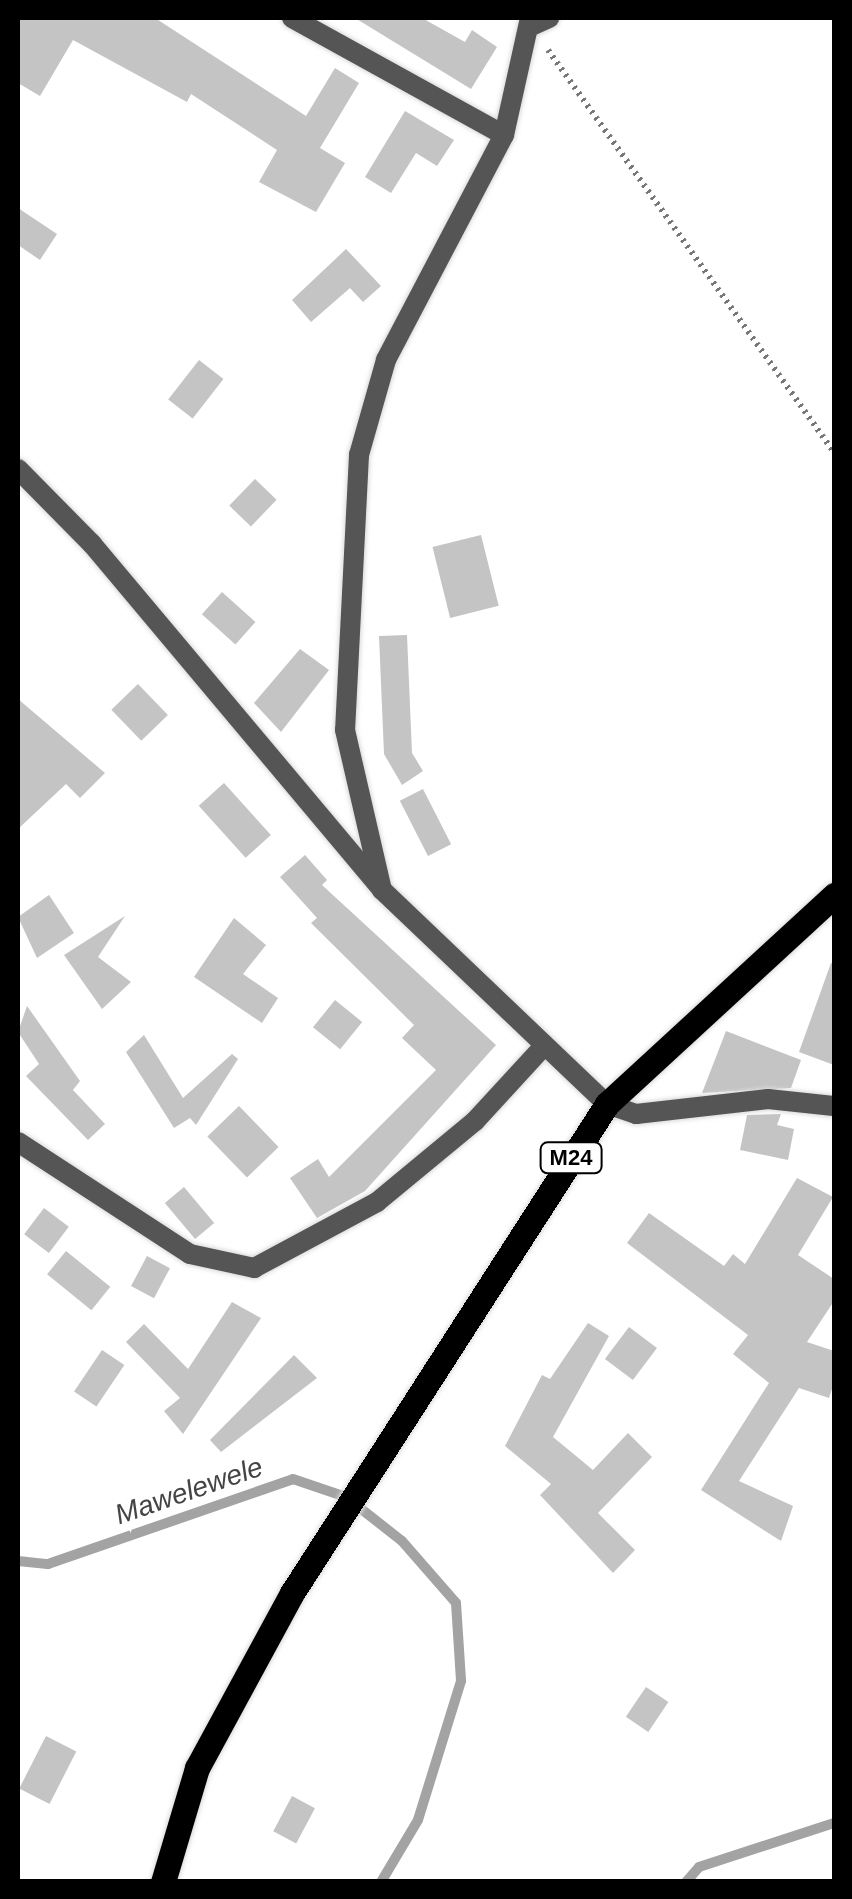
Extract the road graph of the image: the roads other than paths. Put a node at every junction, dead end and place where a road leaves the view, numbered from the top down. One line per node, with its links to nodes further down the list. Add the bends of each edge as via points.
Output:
1 (292, 18): 3 (street)
2 (537, 20): 3 (street)
3 (504, 135): 5 (street, via 386,360 359,455 345,730)
4 (18, 470): 5 (street, via 92,544)
5 (382, 890): 7 (street)
6 (834, 894): 8 (main road, M24)
7 (543, 1047): 8 (street); 10 (street, via 475,1121 377,1202 254,1268 190,1254)
8 (607, 1104): 9 (street, via 636,1114 768,1099); 11 (main road, M24, via 342,1512 197,1768)
9 (834, 1106)
10 (18, 1142)
11 (163, 1882)

